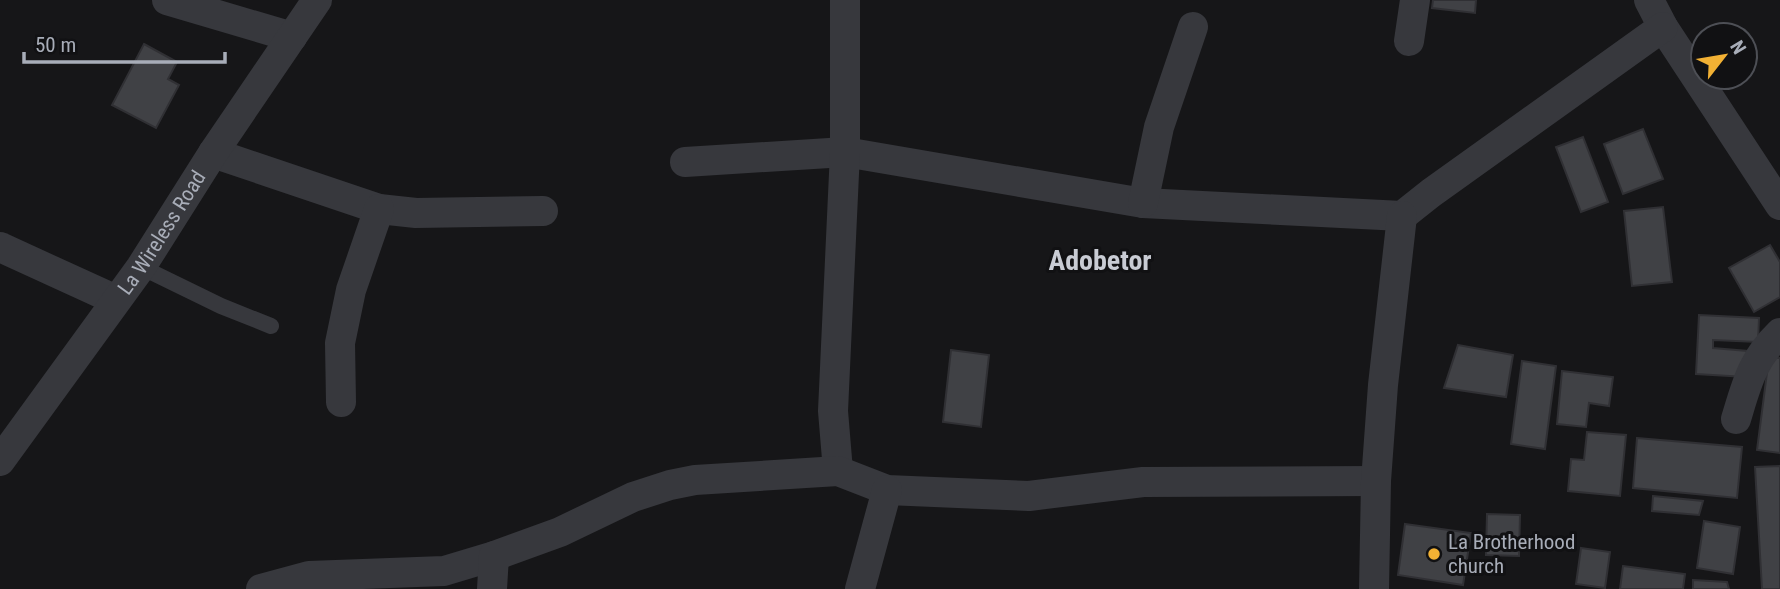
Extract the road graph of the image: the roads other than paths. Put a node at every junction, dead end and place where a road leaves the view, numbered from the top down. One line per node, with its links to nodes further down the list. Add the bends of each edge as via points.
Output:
1 (167, 0): 8 (street)
2 (317, 0): 8 (street, La Wireless Road)
3 (845, 0): 10 (street)
4 (1415, 0): 9 (street)
5 (1649, 0): 7 (street)
6 (1193, 27): 13 (street, via 1159,127)
7 (1663, 27): 14 (street); 17 (street)
8 (292, 37): 11 (street, La Wireless Road)
9 (1409, 41)
10 (845, 152): 12 (street); 13 (street); 26 (street, via 834,411)
11 (213, 153): 15 (street); 19 (street, La Wireless Road)
12 (685, 162)
13 (1143, 203): 17 (street)
14 (1780, 205)
15 (379, 209): 16 (street, via 416,213); 23 (street, via 351,290 340,343)
16 (543, 211)
17 (1402, 216): 27 (street)
18 (0, 247): 20 (street)
19 (141, 267): 20 (street, La Wireless Road); 21 (lane)
20 (116, 300): 25 (street, La Wireless Road)
21 (271, 326)
22 (1780, 333): 24 (street, via 1762,350)
23 (341, 402)
24 (1735, 419)
25 (4, 449)
26 (838, 471): 28 (street); 29 (street, via 670,485)
27 (1376, 481): 28 (street, via 1143,482 1029,496); 33 (street)
28 (887, 490): 32 (street)
29 (494, 556): 30 (street, via 444,571 309,576); 31 (street)
30 (261, 589)
31 (492, 589)
32 (860, 589)
33 (1374, 589)

